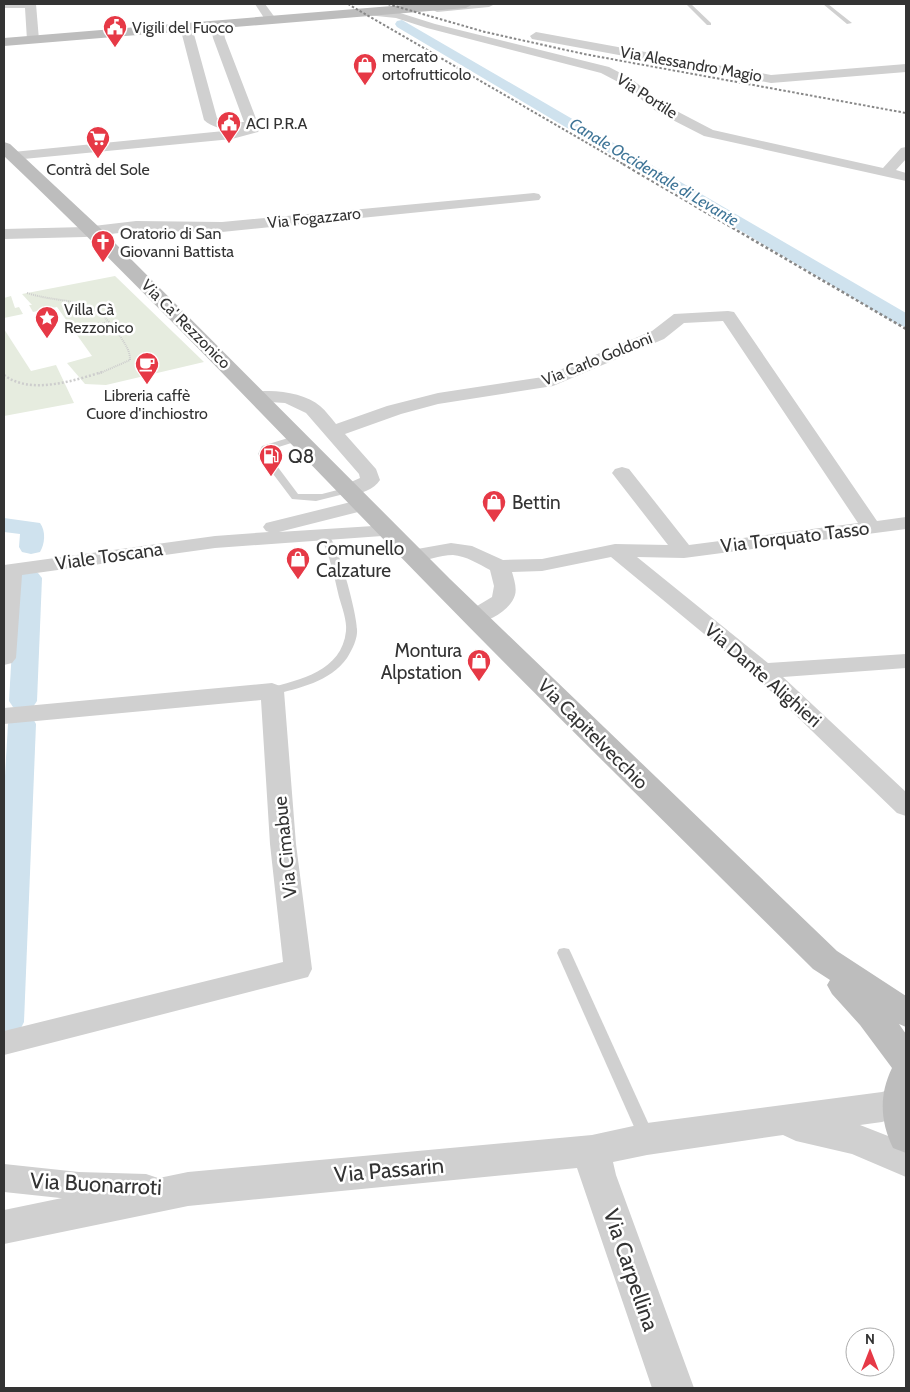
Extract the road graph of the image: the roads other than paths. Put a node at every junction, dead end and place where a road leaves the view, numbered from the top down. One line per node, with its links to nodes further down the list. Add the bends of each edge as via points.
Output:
1 (31, 4): 7 (street); 16 (street)
2 (260, 4): 9 (street)
3 (466, 4): 8 (main road)
4 (488, 4): 10 (street, via 416,11 410,17)
5 (688, 4): 13 (lane)
6 (825, 4): 11 (lane)
7 (4, 5)
8 (353, 12): 9 (main road); 10 (street, Via Portile, via 386,13)
9 (270, 19): 12 (main road)
10 (417, 22): 22 (street, Via Portile, via 605,70 626,81 662,109 720,136)
11 (849, 23)
12 (216, 24): 15 (main road); 15 (street)
13 (709, 24)
14 (536, 36): 18 (street, Via Alessandro Magio, via 771,79)
15 (201, 37): 16 (main road); 19 (street); 19 (street, via 211,120 229,126)
16 (33, 40): 17 (main road)
17 (4, 42)
18 (906, 68)
19 (252, 126): 21 (street, via 253,129 247,132 232,135)
20 (906, 151): 22 (street)
21 (9, 152): 25 (main road, Via Ca' Rezzonico)
22 (886, 173): 23 (street, Via Portile)
23 (906, 177)
24 (534, 197): 25 (street, Via Fogazzaro, via 222,227 136,226)
25 (94, 232): 26 (street, Via Fogazzaro); 27 (main road, Via Ca' Rezzonico)
26 (4, 234)
27 (258, 398): 28 (street, via 288,398 313,409); 29 (main road, Via Ca' Rezzonico)
28 (332, 432): 31 (street, via 369,472 370,480); 33 (street, Via Carlo Goldoni, via 394,410 438,399 547,382 658,335 680,318 728,316)
29 (298, 438): 31 (main road, Via Ca' Rezzonico); 31 (lane, via 265,448 263,454 295,497)
30 (622, 473): 38 (street)
31 (356, 497): 34 (main road, Via Capitelvecchio); 36 (street, Viale Toscana)
32 (906, 523): 33 (street, Via Torquato Tasso)
33 (871, 527): 38 (street, Via Torquato Tasso)
34 (388, 531): 35 (street, Viale Toscana); 39 (main road, Via Capitelvecchio)
35 (325, 534): 36 (street, Viale Toscana); 46 (lane, via 335,554 352,630 350,642 339,662 322,674 299,685)
36 (214, 542): 41 (street, Viale Toscana)
37 (615, 550): 38 (street, Via Torquato Tasso); 40 (street, Via Torquato Tasso, via 542,565); 45 (street, Via Dante Alighieri)
38 (684, 552)
39 (414, 556): 40 (street, Via Torquato Tasso, via 451,549 465,550); 42 (main road, Via Capitelvecchio)
40 (500, 566): 42 (street, via 506,592 502,601)
41 (8, 570): 43 (street)
42 (475, 617): 50 (main road, Via Capitelvecchio)
43 (4, 658)
44 (906, 661): 45 (street)
45 (763, 671): 48 (street, Via Dante Alighieri)
46 (272, 692): 47 (street); 52 (street, Via Cimabue, via 283,844 298,969)
47 (4, 716)
48 (906, 807)
49 (564, 952): 57 (lane)
50 (825, 960): 51 (main road, Via Capitelvecchio); 53 (main road, Via Capitelvecchio)
51 (906, 1013)
52 (4, 1043)
53 (906, 1060)
54 (903, 1089): 55 (street, Via Passarin, via 882,1106); 56 (main road, via 901,1124)
55 (775, 1120): 57 (street, Via Passarin); 59 (street, Via Passarin, via 840,1133)
56 (906, 1137)
57 (647, 1139): 58 (street, Via Passarin)
58 (592, 1151): 61 (street, Via Passarin); 63 (street, Via Carpellina, via 597,1175)
59 (906, 1161)
60 (4, 1178): 61 (street, Via Buonarroti, via 79,1186)
61 (188, 1189): 62 (street, Via Passarin)
62 (4, 1227)
63 (673, 1388)

